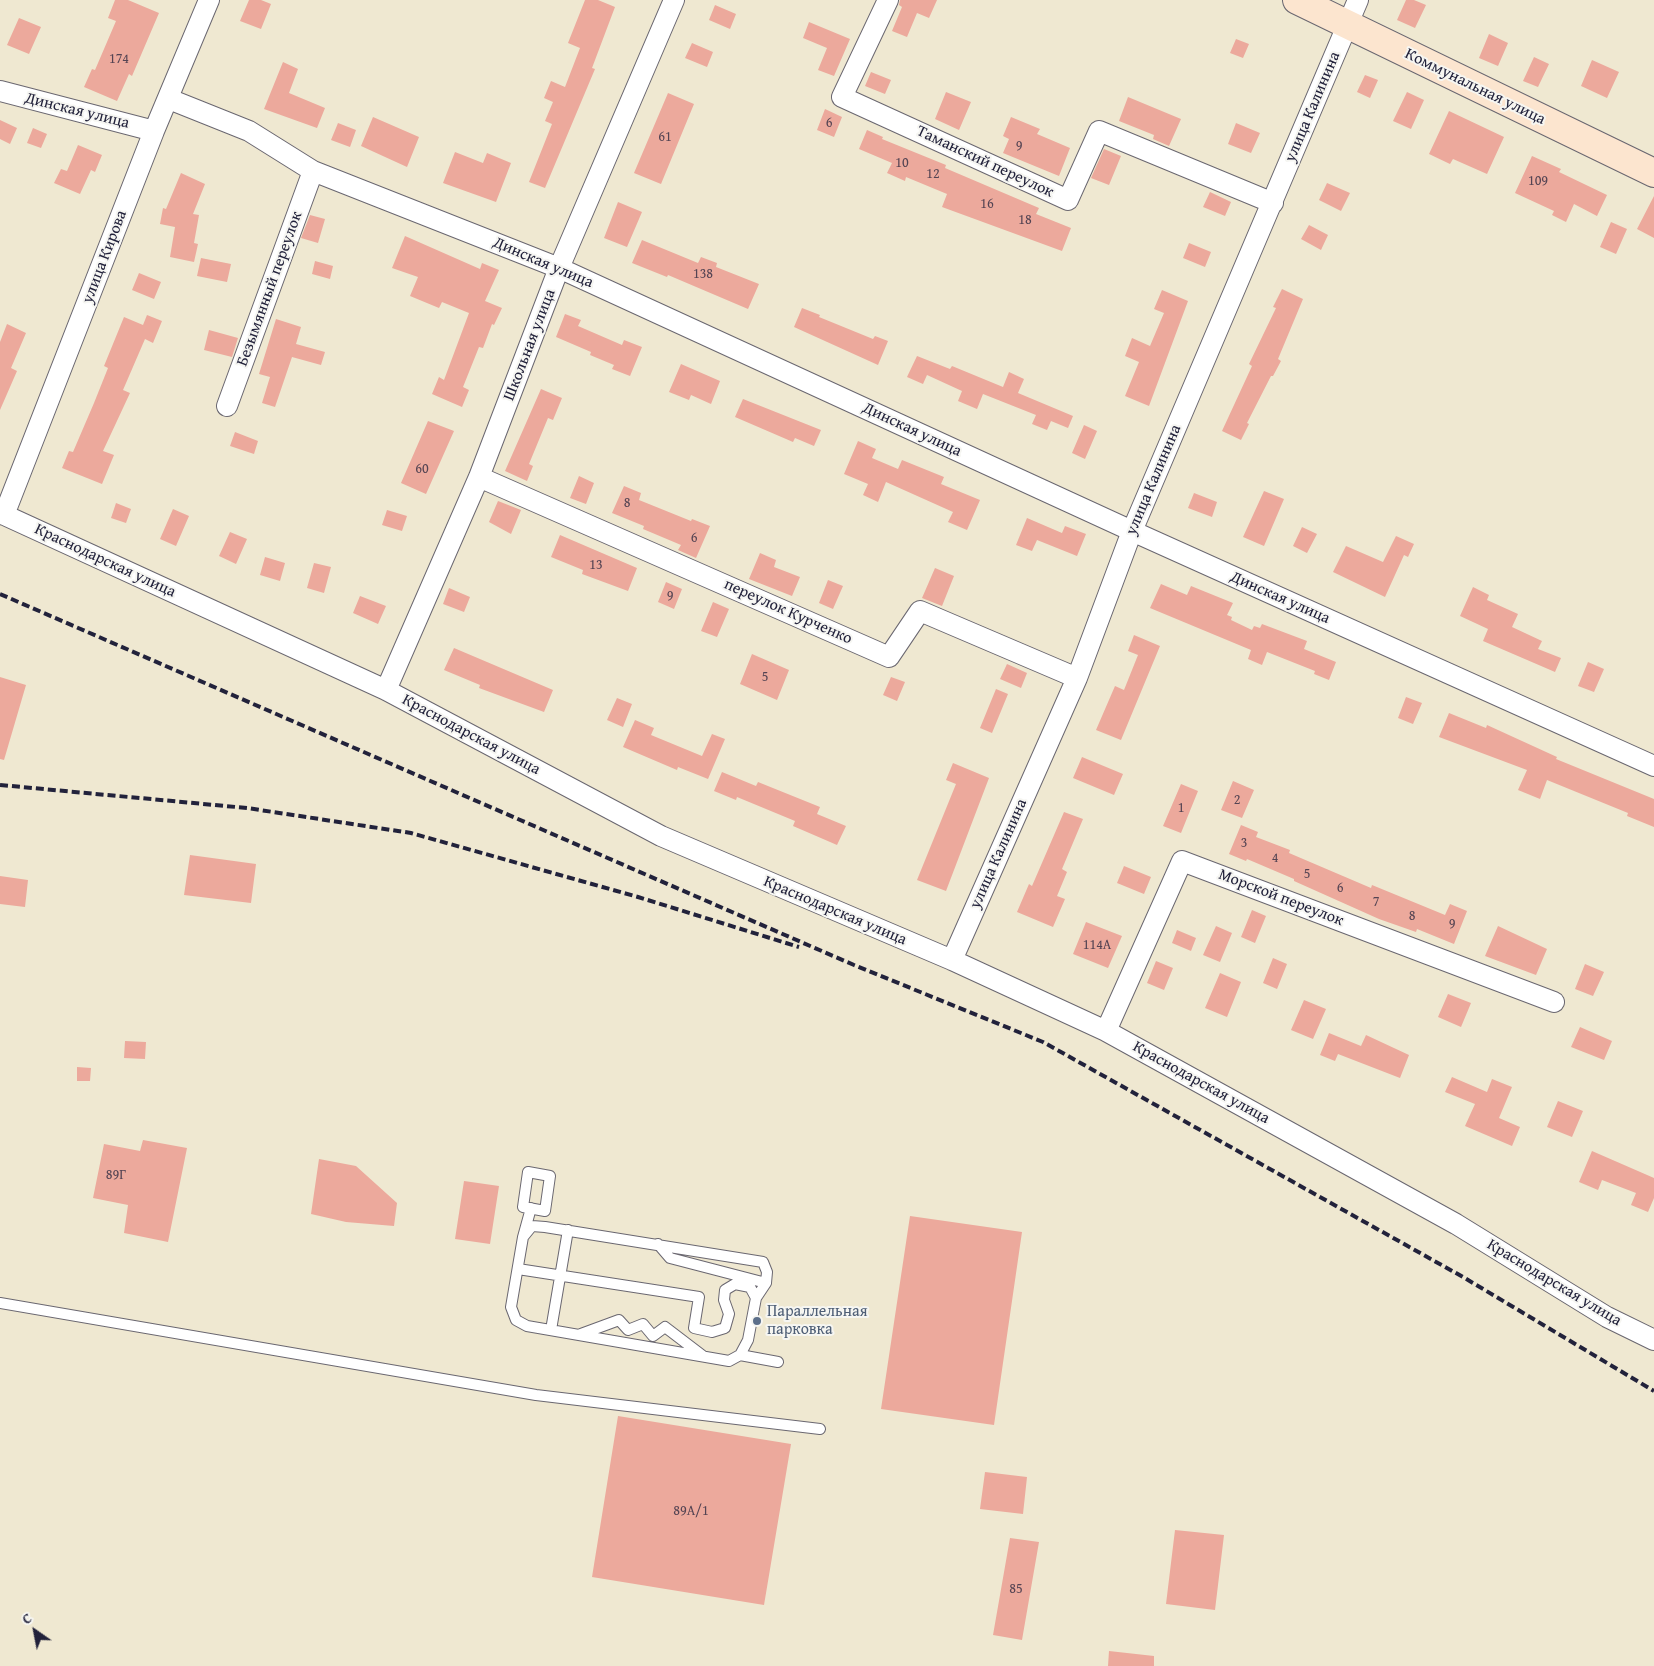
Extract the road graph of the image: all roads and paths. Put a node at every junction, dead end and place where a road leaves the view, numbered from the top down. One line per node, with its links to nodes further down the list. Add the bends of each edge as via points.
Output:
1 (208, 0): 8 (street, улица Кирова)
2 (674, 0): 13 (street, Школьная улица)
3 (888, 0): 12 (street, Таманский переулок, via 842,97 1068,200 1099,131)
4 (1297, 0): 6 (street, Коммунальная улица)
5 (1358, 0): 6 (street, улица Калинина)
6 (1347, 25): 11 (street, Коммунальная улица); 12 (street, улица Калинина)
7 (0, 91): 9 (street, Динская улица)
8 (168, 98): 9 (street, улица Кирова); 10 (street, Динская улица, via 249,131)
9 (154, 131): 16 (street, улица Кирова)
10 (313, 171): 13 (street, Динская улица); 14 (street, Безымянный переулок)
11 (1654, 173)
12 (1272, 203): 17 (street, улица Калинина)
13 (559, 268): 15 (street, Школьная улица); 17 (street, Динская улица)
14 (227, 406)
15 (479, 477): 18 (street, переулок Курченко, via 889,657 920,611); 19 (street, Школьная улица)
16 (2, 514): 19 (street, Краснодарская улица)
17 (1132, 530): 18 (street, улица Калинина); 20 (street, Динская улица)
18 (1077, 678): 21 (street, улица Калинина)
19 (386, 690): 21 (street, Краснодарская улица, via 661,836)
20 (1654, 766)
21 (952, 960): 23 (street, Краснодарская улица)
22 (1554, 1002): 23 (street, Морской переулок, via 1182,861)
23 (1106, 1031): 35 (street, Краснодарская улица, via 1456,1224 1607,1317)
24 (545, 1227): 25 (lane); 26 (lane, via 532,1226); 26 (lane, via 534,1209)
25 (568, 1230): 27 (lane); 29 (lane)
26 (523, 1236): 28 (lane)
27 (658, 1244): 30 (lane, via 670,1258); 30 (lane, via 763,1262 767,1272)
28 (518, 1269): 29 (lane); 33 (lane, via 511,1307 516,1320 527,1326)
29 (560, 1276): 31 (lane, via 699,1297 694,1328 712,1332 725,1328 729,1314 724,1300 725,1290 735,1284 750,1287); 33 (lane)
30 (766, 1283): 31 (lane)
31 (756, 1298): 36 (lane, via 748,1340)
32 (0, 1303): 39 (lane, via 536,1395)
33 (551, 1330): 34 (lane)
34 (578, 1335): 37 (lane); 37 (lane, via 619,1320 628,1330 643,1324 653,1336 665,1327)
35 (1654, 1340)
36 (740, 1355): 37 (lane, via 729,1361); 38 (lane)
37 (705, 1357)
38 (778, 1362)
39 (820, 1429)

